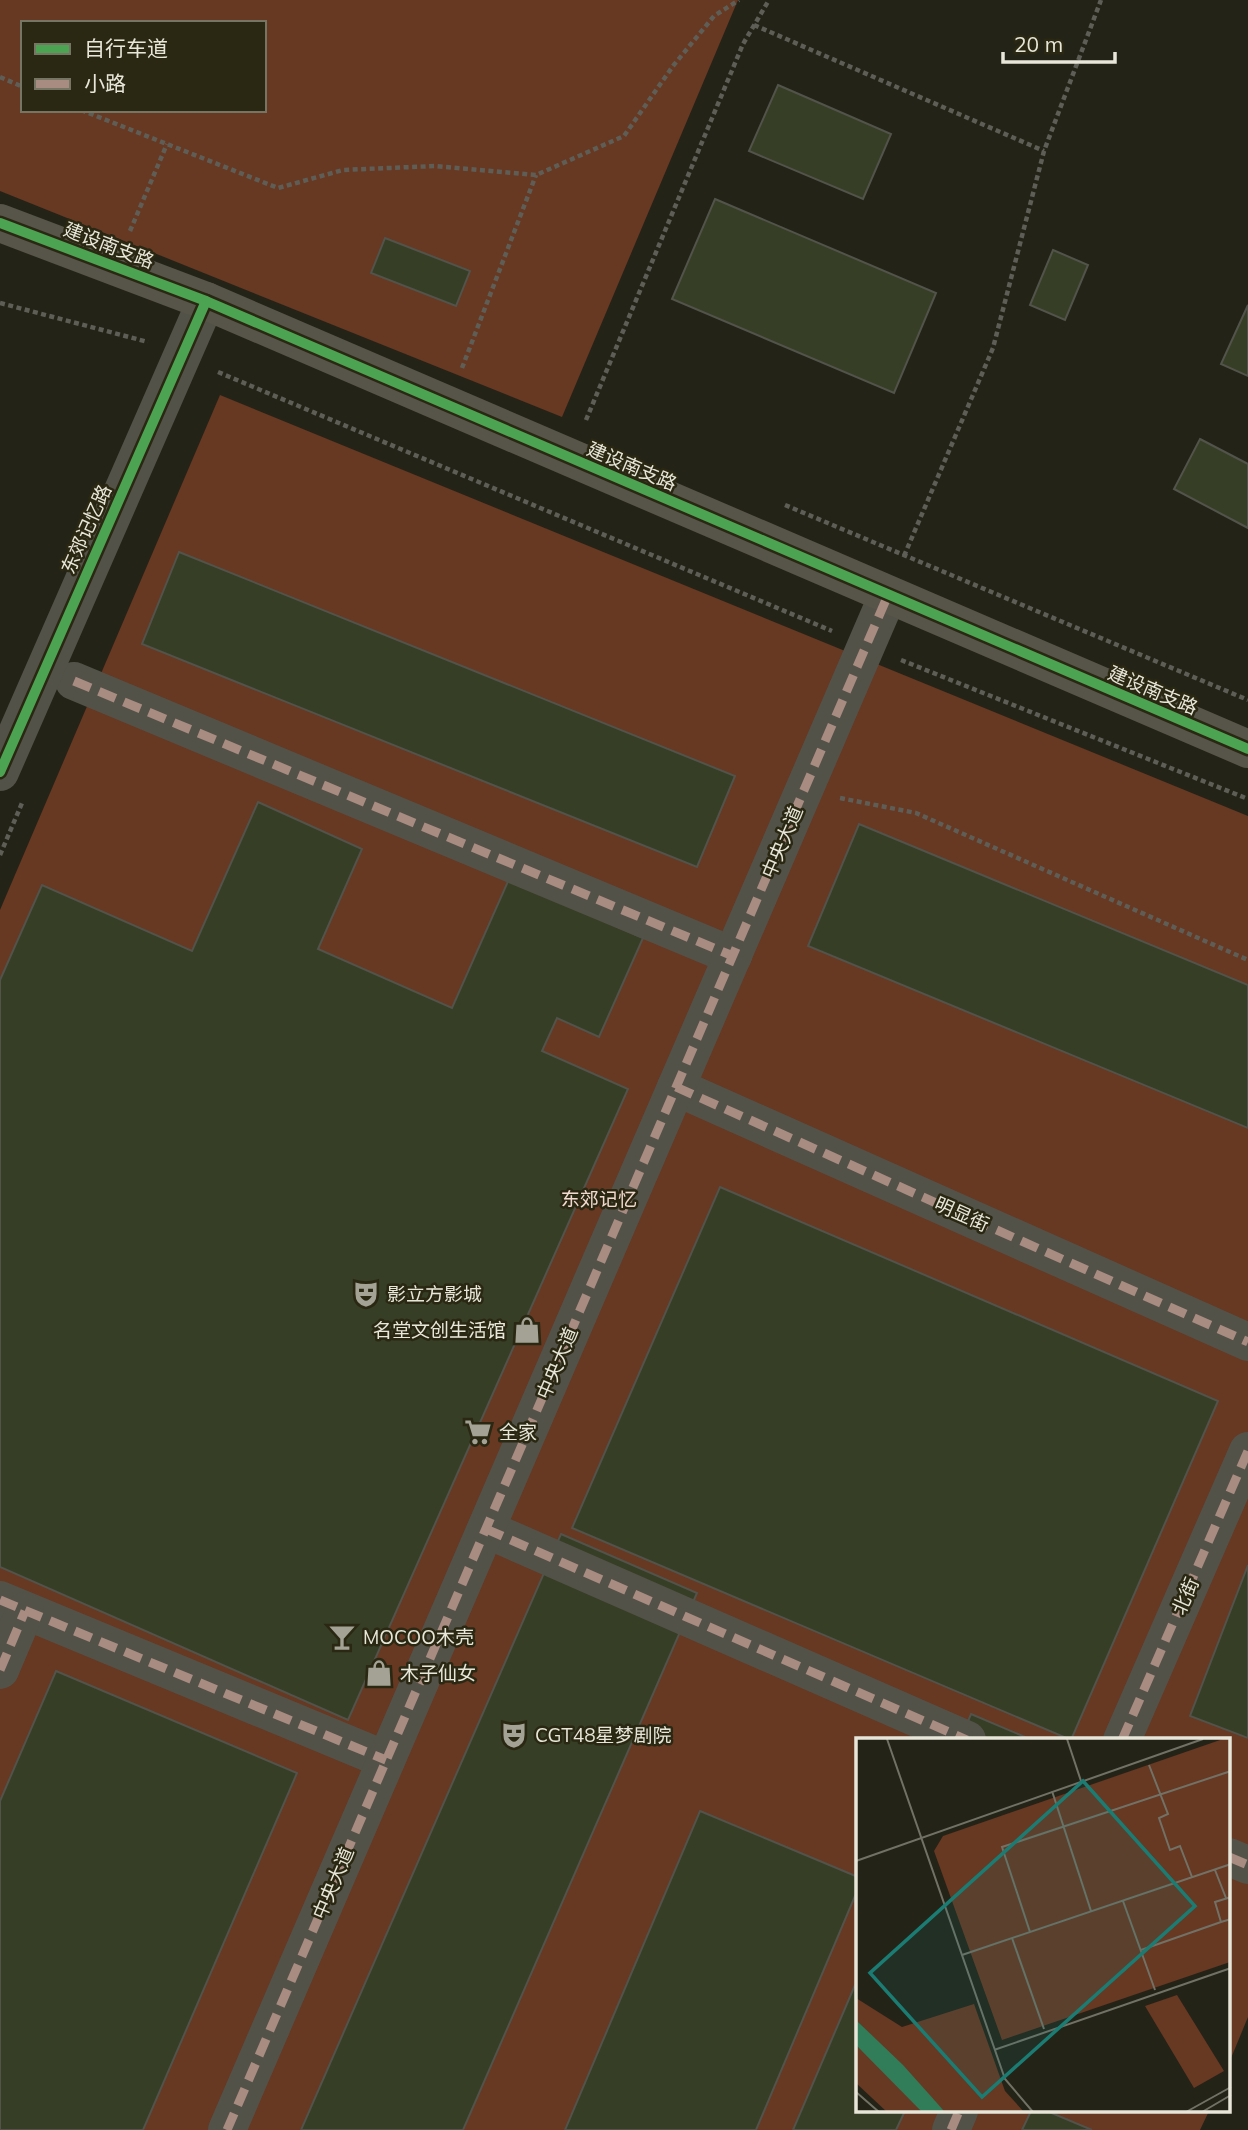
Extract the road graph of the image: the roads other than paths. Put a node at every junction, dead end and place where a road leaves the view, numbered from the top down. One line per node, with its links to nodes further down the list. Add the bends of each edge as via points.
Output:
1 (0, 223): 2 (street, 建设南支路)
2 (206, 301): 3 (street, 建设南支路); 6 (street, 东郊记忆路)
3 (888, 596): 5 (street, 建设南支路); 7 (street, 中央大道)
4 (74, 681): 7 (street)
5 (1248, 749)
6 (0, 772)
7 (733, 956): 8 (street, 中央大道)
8 (676, 1087): 9 (street, 明显街); 11 (street, 中央大道)
9 (1248, 1342)
10 (1248, 1451): 15 (street, 北街)
11 (486, 1529): 14 (street); 16 (street, 中央大道)
12 (12, 1605): 13 (street); 16 (street)
13 (0, 1670)
14 (962, 1738)
15 (1123, 1738)
16 (386, 1760): 20 (street, 中央大道)
17 (1230, 1857): 18 (street)
18 (1248, 1865)
19 (959, 2112): 21 (street)
20 (227, 2130)
21 (951, 2130)

